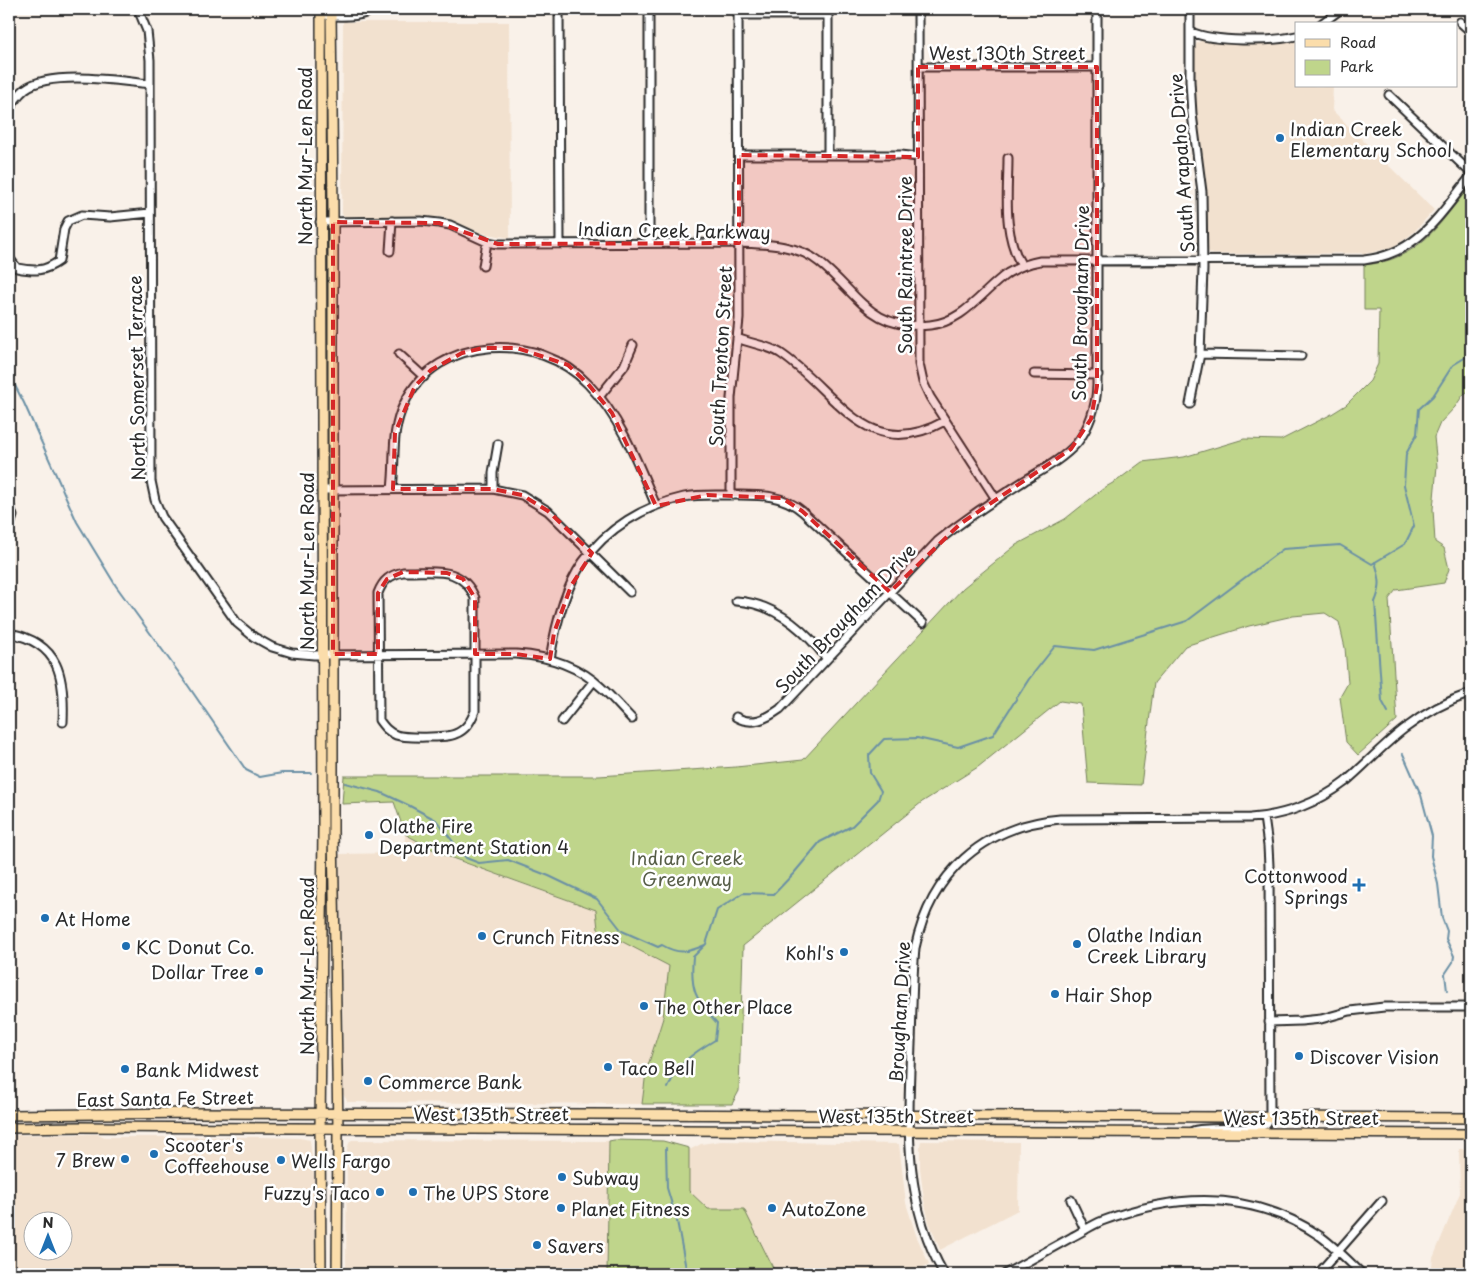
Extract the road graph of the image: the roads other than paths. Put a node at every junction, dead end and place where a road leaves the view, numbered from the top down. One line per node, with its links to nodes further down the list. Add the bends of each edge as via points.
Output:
1 (138, 9): 20 (street, North Somerset Terrace, via 149,44)
2 (374, 9): 10 (street, via 360,14)
3 (559, 9): 35 (street)
4 (649, 9): 33 (street)
5 (918, 9): 18 (street, South Raintree Drive)
6 (1097, 9): 19 (street, South Brougham Drive)
7 (1190, 9): 15 (street, South Arapaho Drive)
8 (1341, 9): 13 (street)
9 (321, 12): 10 (street); 30 (main road, North Mur-Len Road)
10 (331, 12): 31 (main road, North Mur-Len Road)
11 (738, 12): 12 (street); 24 (street, South Trenton Street)
12 (828, 12): 23 (street)
13 (1324, 22)
14 (1460, 22): 16 (street)
15 (1191, 32): 17 (street, via 1201,37 1267,40); 39 (street, South Arapaho Drive, via 1192,114 1202,192)
16 (1471, 32)
17 (1295, 36)
18 (918, 67): 19 (street, West 130th Street); 25 (street, South Raintree Drive)
19 (1097, 67): 38 (street, South Brougham Drive)
20 (150, 84): 22 (street, via 109,79 55,79 25,89); 28 (street, North Somerset Terrace)
21 (1389, 95): 27 (street)
22 (9, 111)
23 (828, 154): 24 (street); 25 (street)
24 (739, 155): 34 (street, South Trenton Street)
25 (918, 157): 42 (street, South Raintree Drive)
26 (1008, 158): 41 (street, via 1008,228)
27 (1471, 175): 39 (street, Indian Creek Parkway, via 1425,232 1386,256 1364,260)
28 (150, 213): 37 (street, via 82,215 68,221 59,261 50,268 17,268); 73 (street, North Somerset Terrace, via 151,481 158,509 231,616 245,630 282,650)
29 (392, 221): 31 (street, Indian Creek Parkway); 32 (street, Indian Creek Parkway, via 450,225); 36 (street)
30 (320, 222): 31 (street, Indian Creek Parkway); 57 (main road, North Mur-Len Road)
31 (333, 222): 58 (main road, North Mur-Len Road)
32 (487, 242): 35 (street, Indian Creek Parkway); 40 (street)
33 (649, 243): 34 (street, Indian Creek Parkway); 35 (street, Indian Creek Parkway)
34 (739, 243): 42 (street, Indian Creek Parkway, via 784,246 807,255 819,262 871,312 890,322); 43 (street, South Trenton Street)
35 (560, 244)
36 (390, 251)
37 (9, 258)
38 (1097, 260): 39 (street, Indian Creek Parkway); 41 (street, Indian Creek Parkway, via 1048,260); 49 (street, South Brougham Drive)
39 (1203, 260): 46 (street, South Arapaho Drive)
40 (483, 266)
41 (1022, 266): 42 (street, Indian Creek Parkway, via 1000,280 958,316 939,324)
42 (918, 326): 53 (street, South Raintree Drive, via 923,382)
43 (737, 338): 53 (street, via 779,353 850,416 873,430 909,434 932,429); 59 (street, South Trenton Street, via 730,406)
44 (633, 345): 51 (street, via 624,366)
45 (399, 354): 50 (street)
46 (1200, 354): 47 (street); 52 (street, South Arapaho Drive)
47 (1301, 356)
48 (1034, 374): 49 (street)
49 (1098, 375): 60 (street, South Brougham Drive, via 1094,410 1077,442 1061,457)
50 (424, 377): 51 (street, via 441,363 462,353 484,348 517,348 568,365); 55 (street, via 410,394 397,424)
51 (599, 397): 62 (street, via 632,449)
52 (1190, 404)
53 (945, 422): 60 (street, South Raintree Drive)
54 (498, 444): 56 (street)
55 (392, 489): 56 (street); 58 (street)
56 (493, 489): 64 (street, via 528,497 548,511)
57 (322, 490): 58 (street); 73 (main road, North Mur-Len Road)
58 (333, 490): 70 (main road, North Mur-Len Road)
59 (730, 495): 62 (street, via 685,496); 66 (street, via 770,495 796,506)
60 (996, 499): 66 (street, South Brougham Drive, via 938,541)
61 (9, 504): 63 (street, via 13,516)
62 (656, 506): 64 (street, via 630,518)
63 (9, 523)
64 (592, 553): 65 (street); 74 (street, via 583,562 571,586 554,633)
65 (630, 592)
66 (890, 592): 68 (street); 75 (street, South Brougham Drive)
67 (736, 601): 75 (street, via 777,612)
68 (923, 623)
69 (9, 633): 81 (street, via 32,640 56,664 64,688)
70 (333, 654): 71 (street, North Somerset Terrace); 73 (street, North Somerset Terrace); 86 (main road, North Mur-Len Road)
71 (378, 654): 72 (street, North Somerset Terrace); 72 (street, via 378,593 386,579 403,572 447,573 463,579 475,598); 72 (street, via 379,720 384,729 398,736 455,734 471,722 475,711)
72 (475, 654): 74 (street, North Somerset Terrace, via 534,655)
73 (322, 655): 85 (main road, North Mur-Len Road)
74 (550, 659): 76 (street, North Somerset Terrace, via 574,669)
75 (827, 659): 78 (street, South Brougham Drive, via 774,714 754,722 744,722)
76 (593, 682): 79 (street, North Somerset Terrace, via 601,686); 80 (street)
77 (1471, 692): 82 (street, Brougham Drive, via 1439,706 1404,729 1330,793 1314,802)
78 (736, 717)
79 (632, 719)
80 (562, 721)
81 (63, 722)
82 (1264, 817): 84 (street, via 1269,866); 88 (street, Brougham Drive, via 1044,820 998,835 977,848 943,882 924,917 915,948)
83 (1471, 1007): 84 (street, via 1384,1007 1321,1019)
84 (1269, 1022): 89 (street)
85 (321, 1114): 86 (main road, West 135th Street); 87 (main road, East Santa Fe Street); 92 (main road, North Mur-Len Road)
86 (337, 1114): 88 (main road, West 135th Street); 93 (main road, North Mur-Len Road)
87 (9, 1115)
88 (909, 1116): 89 (main road, West 135th Street); 94 (street, Brougham Drive)
89 (1270, 1117): 90 (main road, West 135th Street); 95 (street, via 1266,1124 1257,1128 1202,1128)
90 (1471, 1118)
91 (9, 1128): 92 (main road, East Santa Fe Street)
92 (320, 1129): 93 (main road, West 135th Street); 101 (main road, North Mur-Len Road)
93 (338, 1129): 94 (main road, West 135th Street); 102 (main road, North Mur-Len Road)
94 (910, 1131): 95 (main road, West 135th Street); 103 (street, Brougham Drive, via 915,1198 923,1229)
95 (1186, 1133): 96 (main road, West 135th Street)
96 (1471, 1134)
97 (1071, 1200): 99 (street)
98 (1382, 1201): 100 (street)
99 (1085, 1230): 100 (street, via 1154,1206 1188,1200 1231,1201 1294,1221); 104 (street)
100 (1338, 1252): 105 (street); 106 (street)
101 (321, 1274)
102 (337, 1274)
103 (944, 1274)
104 (1006, 1274)
105 (1318, 1274)
106 (1362, 1274)

